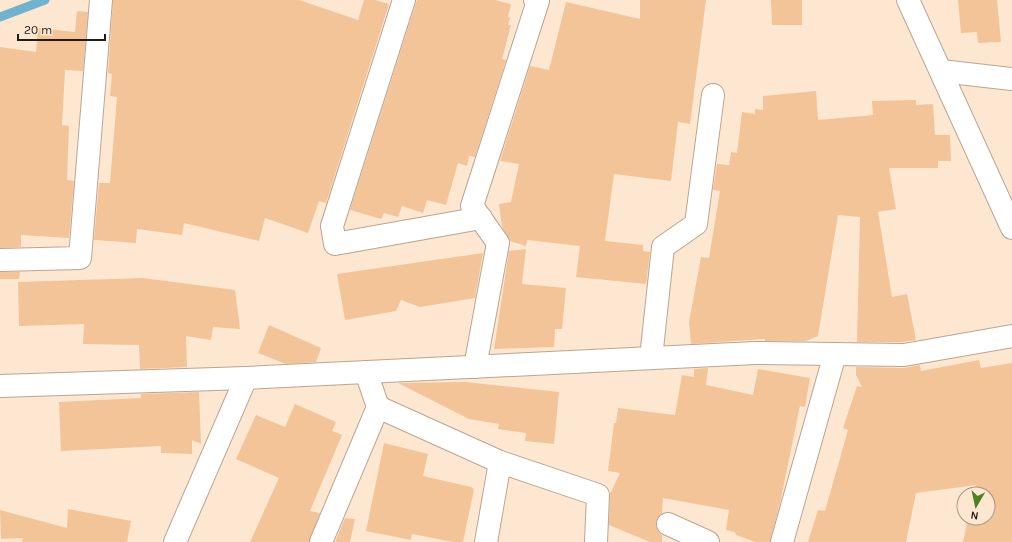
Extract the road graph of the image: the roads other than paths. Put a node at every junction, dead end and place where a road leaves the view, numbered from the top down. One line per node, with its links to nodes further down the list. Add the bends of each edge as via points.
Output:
1 (101, 0): 10 (street, via 80,258)
2 (404, 0): 8 (street, via 332,226 335,244)
3 (535, 0): 8 (street, via 538,1 472,206)
4 (908, 0): 5 (street)
5 (941, 71): 6 (street); 9 (street)
6 (1010, 80)
7 (713, 95): 13 (street, via 696,224 663,247)
8 (481, 218): 14 (street, via 498,243)
9 (1012, 228)
10 (0, 260)
11 (1012, 336): 12 (street, via 904,355)
12 (835, 354): 13 (street, via 755,353); 26 (street)
13 (651, 358): 14 (street)
14 (475, 367): 15 (street)
15 (366, 372): 16 (street); 18 (street)
16 (246, 378): 17 (street); 21 (street)
17 (0, 386)
18 (378, 407): 19 (street); 22 (street)
19 (500, 462): 23 (street); 24 (street, via 598,495)
20 (668, 524): 25 (street)
21 (175, 542)
22 (321, 542)
23 (486, 542)
24 (596, 542)
25 (708, 542)
26 (782, 542)

